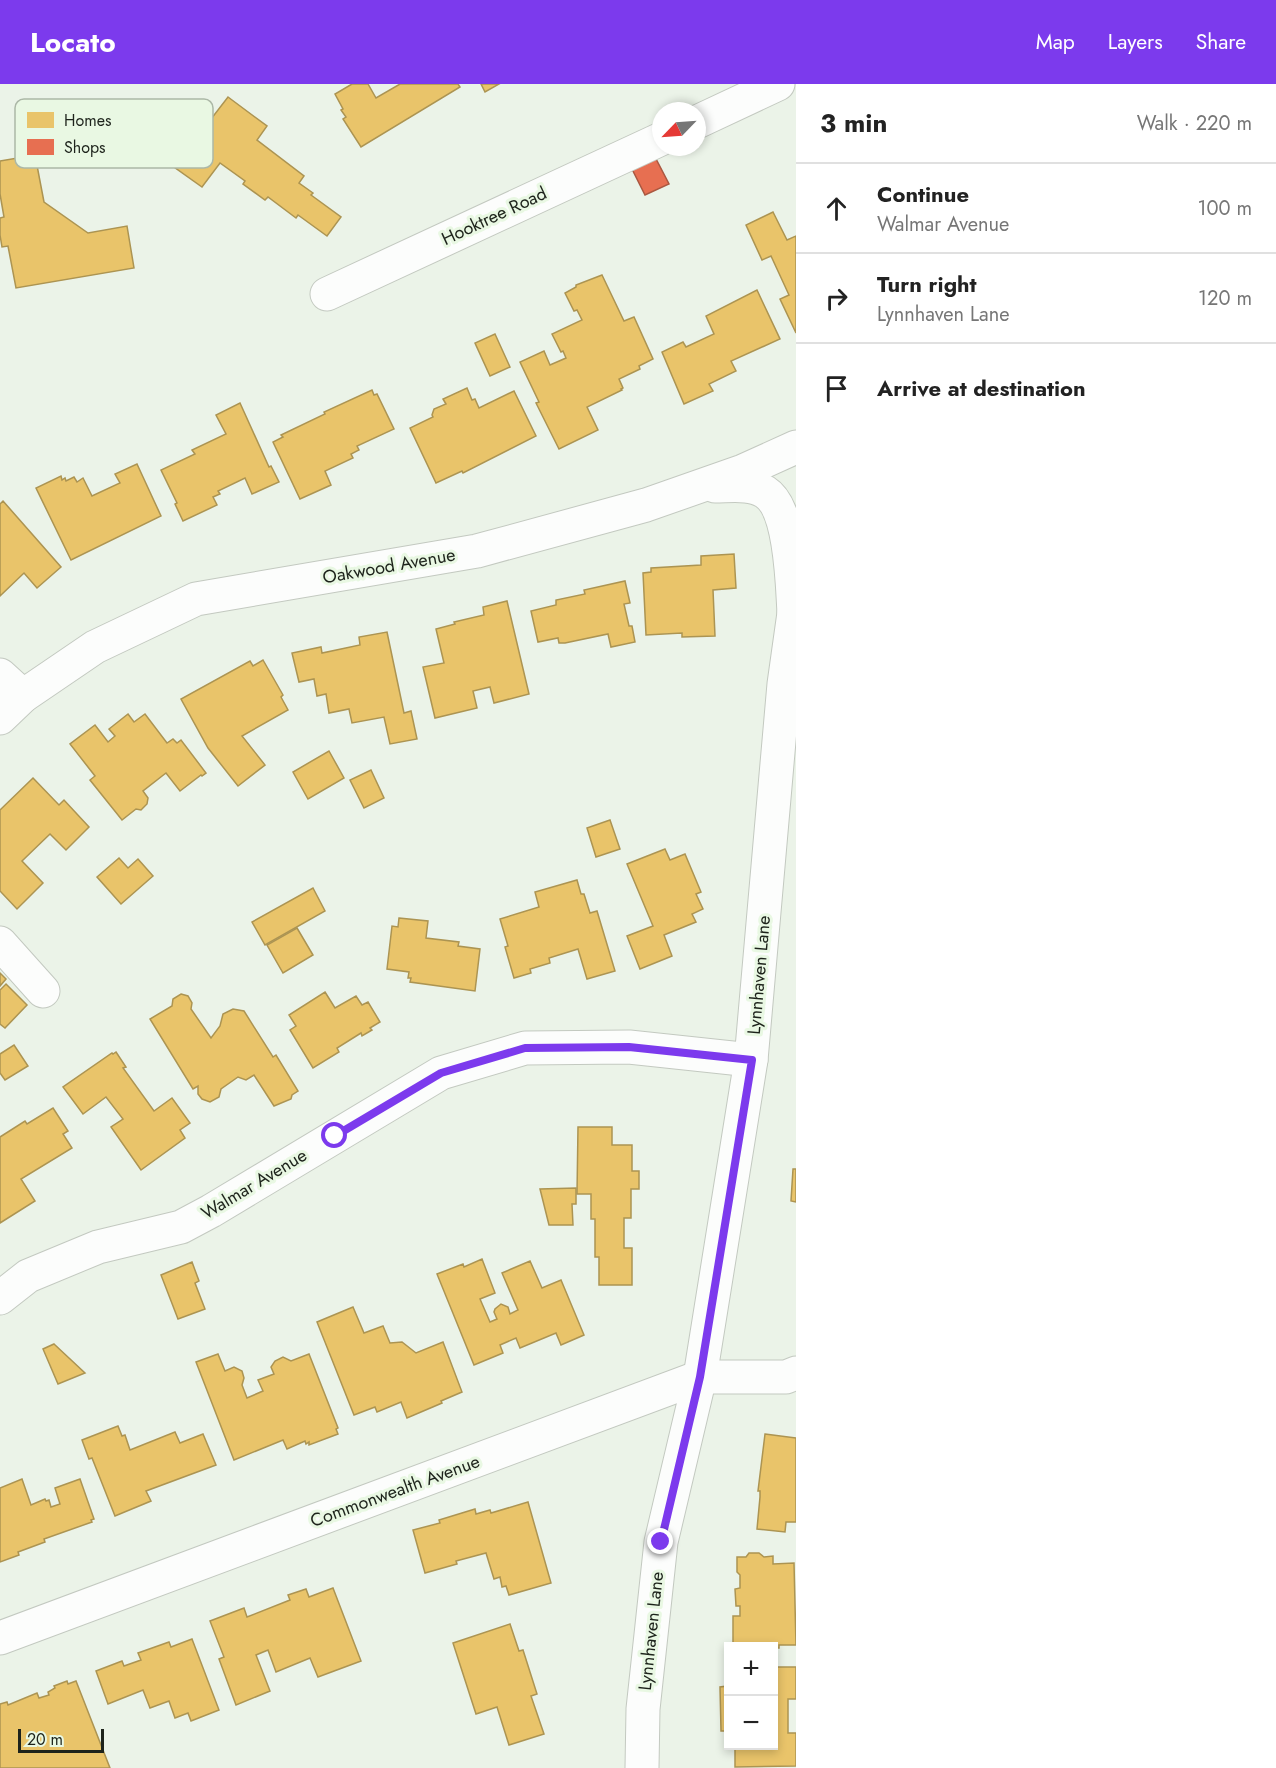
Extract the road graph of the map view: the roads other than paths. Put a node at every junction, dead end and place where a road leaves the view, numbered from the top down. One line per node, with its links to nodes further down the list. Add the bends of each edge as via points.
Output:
1 (778, 84): 2 (street)
2 (706, 118)
3 (652, 143): 4 (street, Hooktree Road)
4 (327, 294)
5 (796, 447): 6 (street, Oakwood Avenue)
6 (698, 487): 7 (street, Lynnhaven Lane, via 742,485 765,492 778,505 790,554); 8 (street, Oakwood Avenue, via 477,551 196,599 95,647)
7 (795, 609): 11 (street, Lynnhaven Lane, via 784,684)
8 (8, 697)
9 (0, 943): 10 (street)
10 (43, 991)
11 (752, 1060): 12 (street, Walmar Avenue, via 629,1047 525,1048 441,1073 181,1227 98,1247 28,1276); 14 (street, Lynnhaven Lane)
12 (0, 1298)
13 (796, 1373): 14 (street, Commonwealth Avenue, via 786,1377)
14 (700, 1377): 15 (street, Commonwealth Avenue); 16 (street, Lynnhaven Lane, via 661,1542 643,1709)
15 (0, 1638)
16 (642, 1768)

